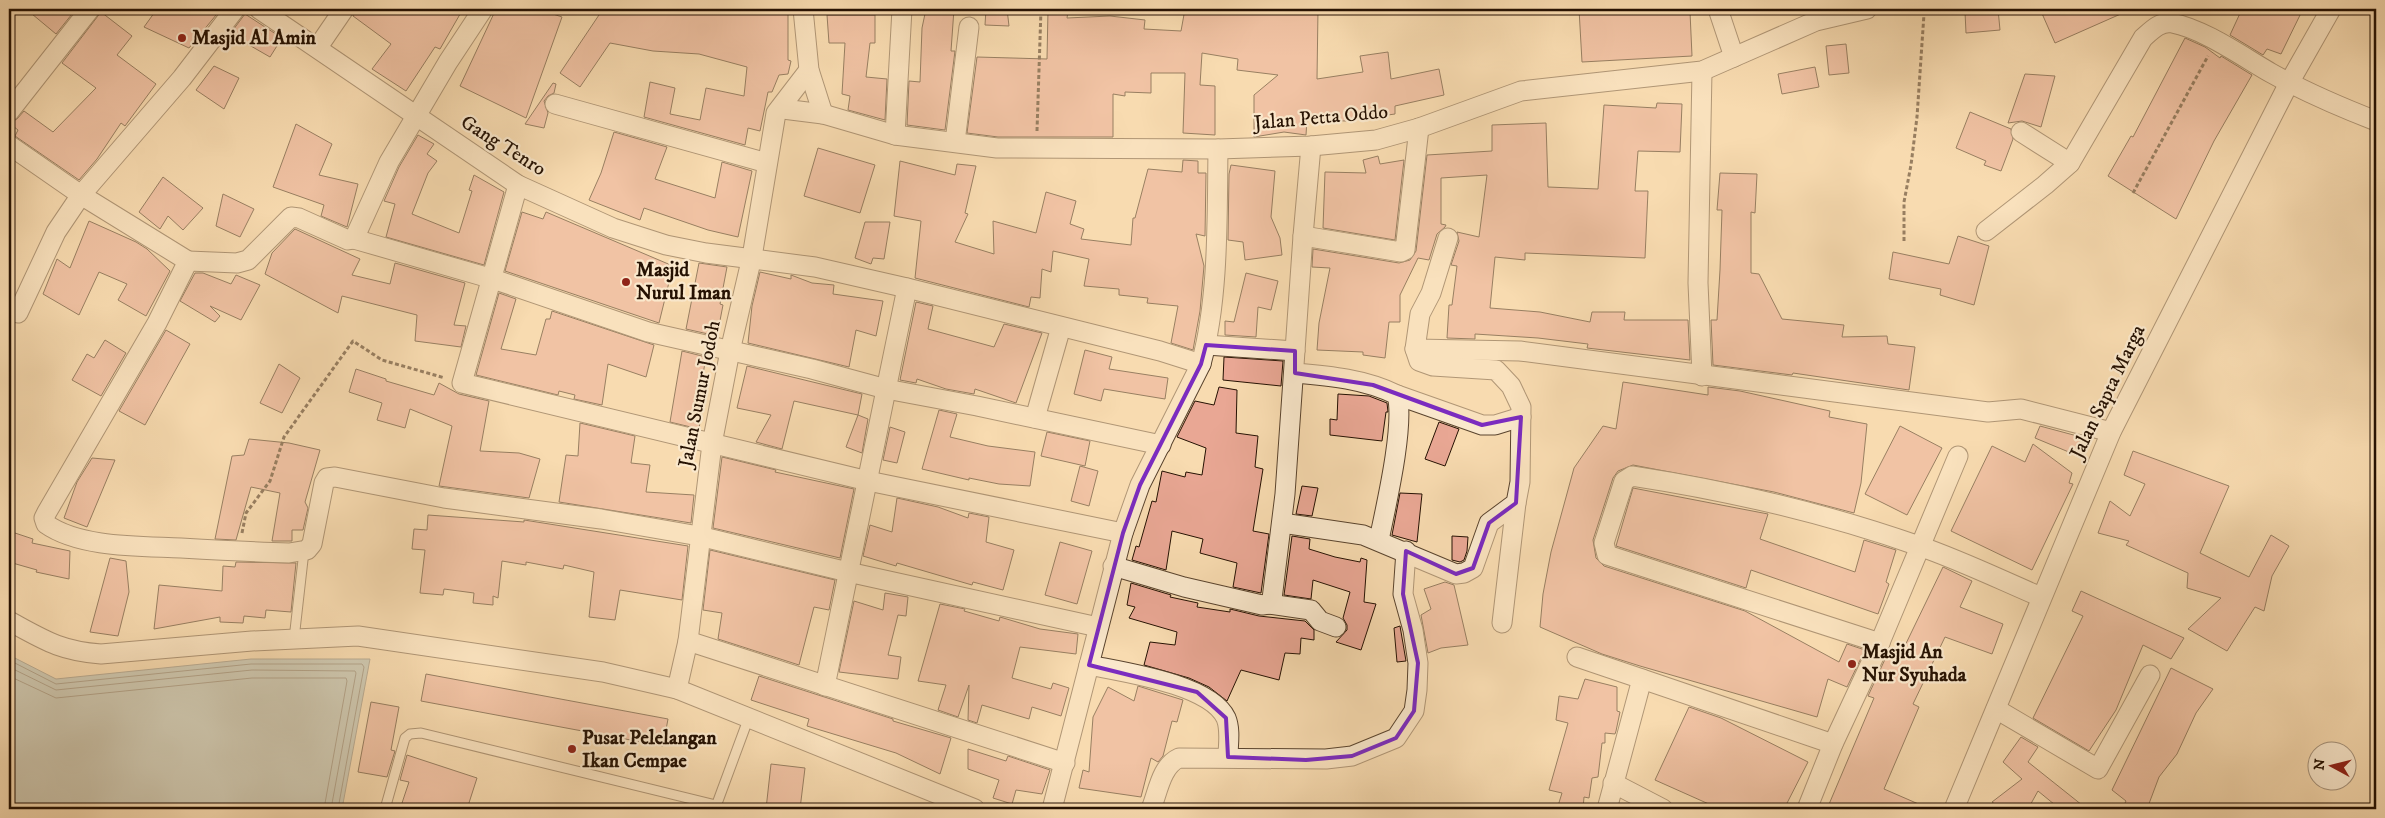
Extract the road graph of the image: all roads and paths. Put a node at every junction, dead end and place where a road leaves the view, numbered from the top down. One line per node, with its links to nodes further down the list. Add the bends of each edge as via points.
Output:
1 (90, 9): 22 (street)
2 (235, 9): 38 (street, via 182,78)
3 (259, 9): 15 (street, Gang Tenro)
4 (344, 9): 15 (street)
5 (483, 9): 24 (street)
6 (803, 9): 17 (street)
7 (902, 9): 28 (street)
8 (1041, 9): 32 (path)
9 (1718, 9): 16 (street)
10 (1867, 9): 16 (street, Jalan Petta Oddo, via 1816,21)
11 (1922, 9): 43 (path, via 1923,52 1912,165 1904,202)
12 (2330, 9): 19 (street, Jalan Sapta Marga)
13 (969, 28): 29 (street)
14 (2216, 42): 19 (street); 35 (street, via 2171,23 2153,28 2143,38); 37 (path)
15 (318, 47): 24 (street, Gang Tenro)
16 (1734, 57): 18 (street, Jalan Petta Oddo)
17 (809, 70): 21 (street); 23 (street)
18 (1702, 71): 26 (street, Jalan Petta Oddo, via 1521,91); 56 (street, via 1698,282)
19 (2289, 83): 25 (street); 62 (street, Jalan Sapta Marga)
20 (555, 104): 34 (street)
21 (779, 110): 23 (street, Jalan Petta Oddo); 34 (street, Jalan Sumur Jodoh)
22 (9, 112)
23 (823, 114): 28 (street, Jalan Petta Oddo)
24 (417, 118): 36 (street, Gang Tenro); 42 (street, via 389,162)
25 (2376, 121)
26 (1419, 128): 31 (street, Jalan Petta Oddo, via 1376,140); 40 (street, via 1405,250 1400,252)
27 (2021, 132): 35 (street)
28 (895, 136): 29 (street, Jalan Petta Oddo)
29 (955, 142): 32 (street, Jalan Petta Oddo)
30 (9, 144): 38 (street)
31 (1311, 146): 33 (street, Jalan Petta Oddo); 40 (street)
32 (1036, 149): 33 (street, Jalan Petta Oddo)
33 (1218, 149): 50 (street, via 1216,250)
34 (767, 163): 44 (street, Jalan Sumur Jodoh)
35 (2070, 163): 39 (street)
36 (518, 184): 44 (street, Gang Tenro, via 634,236 699,251); 46 (street)
37 (2133, 193)
38 (81, 195): 45 (street); 48 (street, via 56,232)
39 (1986, 231)
40 (1303, 236): 53 (street)
41 (1448, 238): 51 (street, via 1431,293 1420,314)
42 (354, 239): 45 (street, via 348,240 291,217 248,260 237,263); 46 (street)
43 (1904, 240)
44 (752, 257): 47 (street, Gang Tenro, via 815,267); 52 (street, Jalan Sumur Jodoh)
45 (188, 262): 73 (street, via 157,323 44,518 51,528 114,545)
46 (493, 279): 52 (street, via 624,326); 57 (street)
47 (907, 288): 49 (street, Gang Tenro); 58 (street)
48 (18, 314)
49 (1061, 327): 54 (street, Gang Tenro); 61 (street)
50 (1206, 344): 53 (street); 54 (street)
51 (1416, 349): 56 (street, via 1520,351); 60 (street, via 1420,361 1433,366 1496,370 1511,386 1521,407)
52 (730, 351): 58 (street); 63 (street, Jalan Sumur Jodoh)
53 (1295, 351): 55 (street)
54 (1201, 364): 64 (street)
55 (1295, 373): 59 (street, via 1373,384); 68 (street)
56 (1702, 376): 62 (street, via 1988,412 2021,409)
57 (462, 383): 63 (street); 73 (path, via 382,360 352,341 284,437 270,481 246,513)
58 (886, 390): 61 (street); 66 (street)
59 (1396, 395): 60 (street, via 1482,425 1495,425); 71 (street, via 1400,406)
60 (1521, 417): 67 (street, via 1520,482)
61 (1035, 418): 64 (street)
62 (2111, 432): 78 (street, Jalan Sapta Marga)
63 (712, 444): 66 (street); 70 (street, Jalan Sumur Jodoh)
64 (1161, 445): 69 (street, via 1140,486)
65 (1958, 456): 72 (street)
66 (868, 481): 69 (street); 77 (street)
67 (1516, 503): 75 (street, via 1489,523 1473,568 1464,573 1456,574); 81 (street)
68 (1282, 523): 71 (street, via 1332,528); 79 (street, via 1272,599)
69 (1123, 533): 76 (street)
70 (699, 536): 74 (street, via 444,498 336,477 327,478 324,484 311,548); 77 (street); 85 (street, Jalan Sumur Jodoh)
71 (1379, 540): 75 (street)
72 (1921, 546): 78 (street); 86 (street); 86 (street, via 1843,521 1704,487 1632,476 1620,488 1604,543 1607,555)
73 (239, 551): 74 (street)
74 (304, 551): 84 (lane)
75 (1406, 551): 96 (street, via 1402,594 1413,630 1418,663 1417,690 1414,711 1396,738 1352,756 1306,760)
76 (1114, 566): 79 (street, via 1184,586); 82 (street)
77 (848, 572): 82 (street); 91 (street)
78 (2041, 597): 93 (street, Jalan Sapta Marga)
79 (1268, 604): 83 (street, via 1311,610 1320,621)
80 (9, 621): 84 (street, via 61,648 101,654)
81 (1502, 623)
82 (1098, 627): 88 (street)
83 (1336, 627)
84 (294, 639): 92 (street, via 358,636 603,672)
85 (688, 641): 91 (street); 92 (street, Jalan Sumur Jodoh)
86 (1880, 643): 95 (street)
87 (1577, 658): 90 (street)
88 (1089, 665): 96 (street, via 1197,692 1226,718); 97 (street)
89 (2150, 674): 93 (street, via 2098,769)
90 (1642, 679): 95 (street); 98 (street)
91 (825, 686): 97 (street)
92 (677, 690): 94 (street)
93 (1996, 709): 107 (street, Jalan Sapta Marga)
94 (749, 717): 99 (lane); 102 (street)
95 (1832, 744): 106 (street)
96 (1228, 757): 104 (street, via 1172,761 1166,768)
97 (1065, 763): 103 (street)
98 (1613, 783): 100 (street); 105 (street)
99 (716, 807): 101 (lane, via 421,733 405,738)
100 (1659, 808)
101 (385, 809)
102 (975, 809)
103 (1052, 809)
104 (1151, 809)
105 (1607, 809)
106 (1807, 809)
107 (1954, 809)

